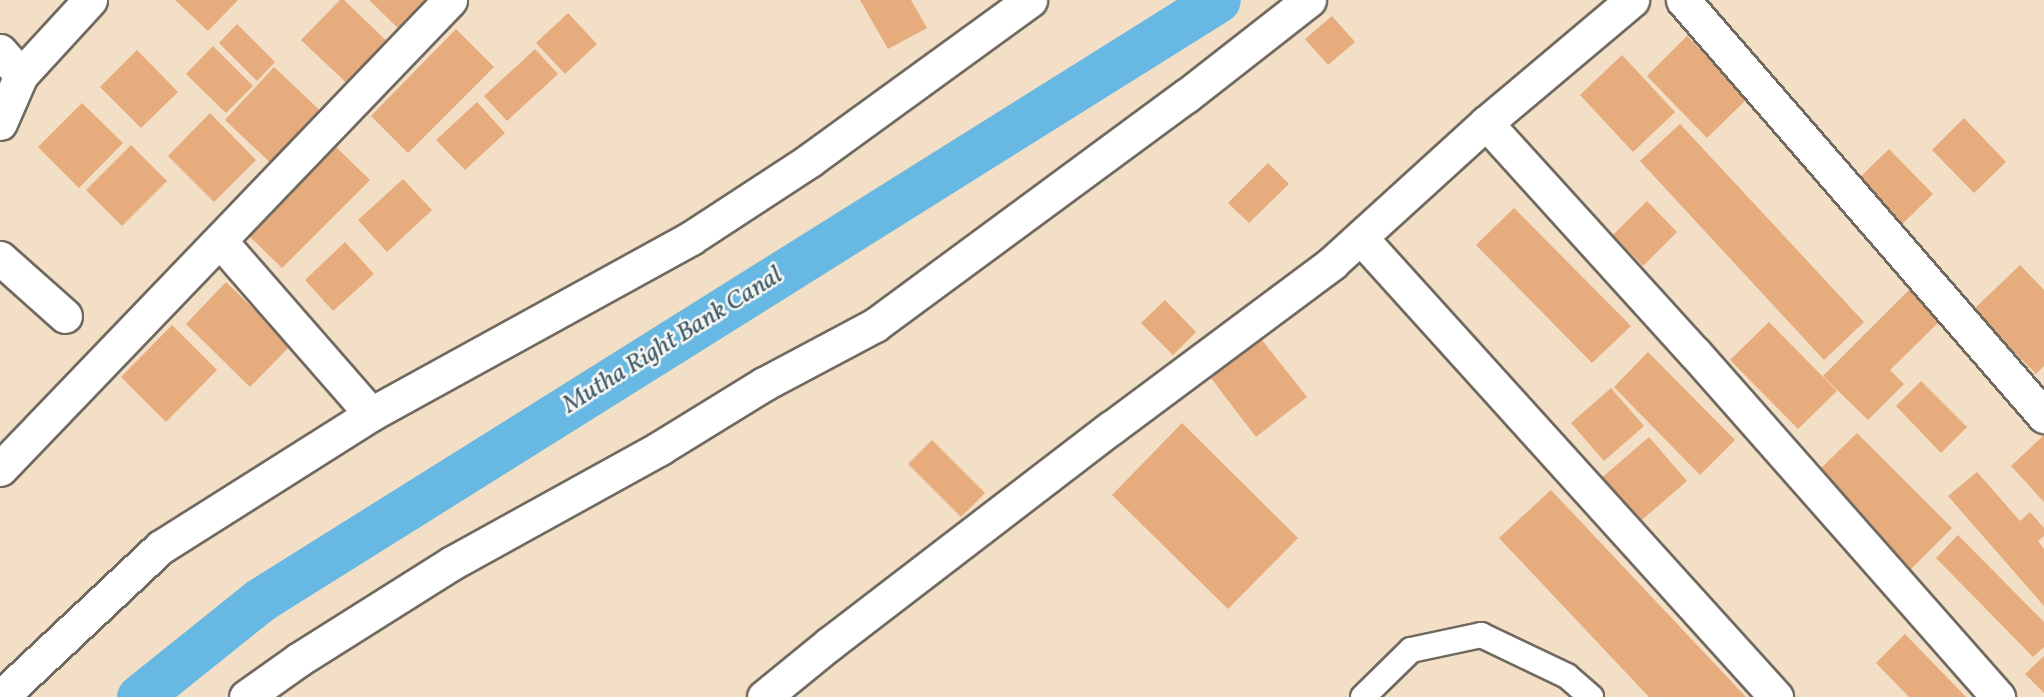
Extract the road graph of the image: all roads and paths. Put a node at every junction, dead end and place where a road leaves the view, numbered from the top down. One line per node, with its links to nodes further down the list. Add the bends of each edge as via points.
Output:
1 (90, 0): 7 (street)
2 (450, 0): 11 (street)
3 (1030, 0): 14 (street, via 810,160 691,238)
4 (1308, 0): 18 (street, via 1186,96 875,325 764,384 660,448 452,563)
5 (1632, 0): 9 (street)
6 (1683, 0): 15 (street)
7 (10, 63): 8 (street)
8 (0, 123)
9 (1486, 123): 10 (street); 23 (street)
10 (1361, 238): 19 (street); 22 (street)
11 (221, 242): 14 (street); 16 (street)
12 (0, 258): 13 (street)
13 (65, 316)
14 (371, 414): 17 (street, via 161,547)
15 (2044, 416)
16 (0, 469)
17 (1, 697)
18 (246, 697)
19 (764, 697)
20 (1363, 697): 21 (lane, via 1411,650 1481,635 1567,676)
21 (1591, 697)
22 (1776, 697)
23 (1998, 697)

